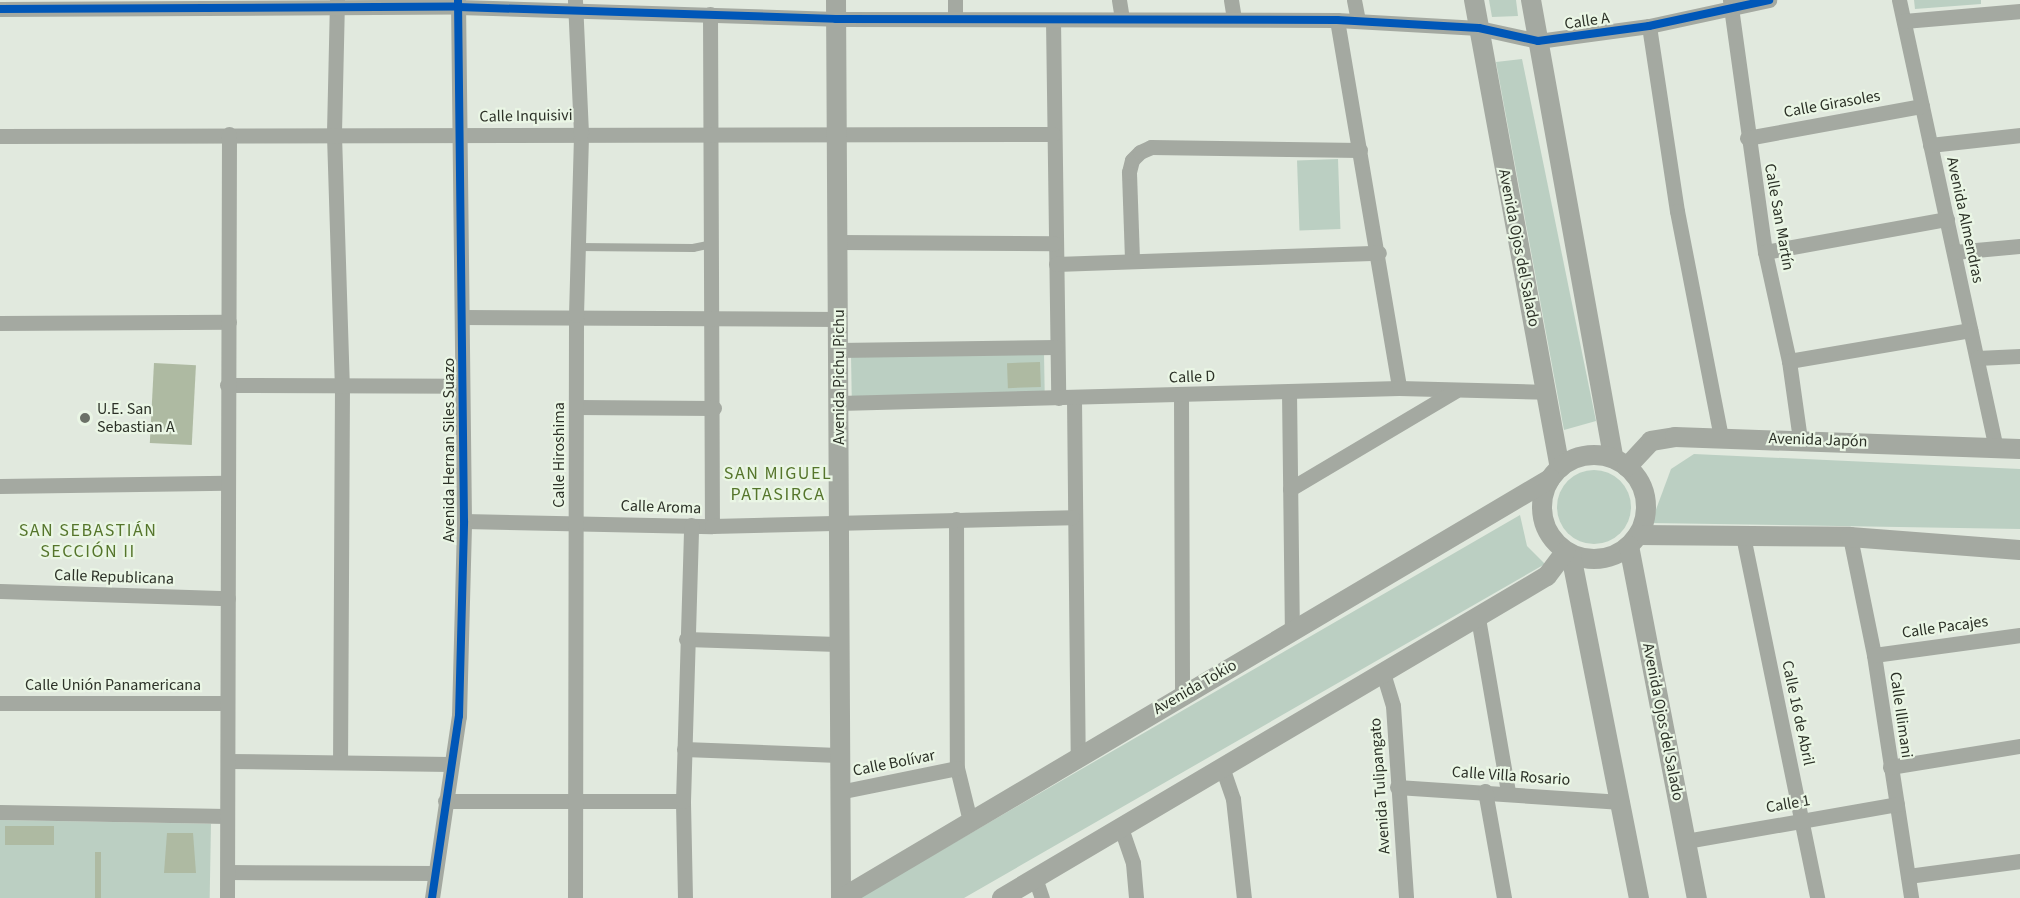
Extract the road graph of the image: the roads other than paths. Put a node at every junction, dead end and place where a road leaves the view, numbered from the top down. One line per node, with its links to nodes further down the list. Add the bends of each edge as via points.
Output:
1 (956, 0): 18 (street)
2 (1119, 0): 19 (street)
3 (1231, 0): 20 (street)
4 (1354, 0): 23 (street)
5 (1474, 0): 26 (street, Avenida Ojos del Salado)
6 (1531, 0): 27 (street)
7 (1769, 0): 11 (street, Calle A)
8 (1899, 0): 24 (street, Avenida Almendras)
9 (337, 3): 10 (street, Calle A); 15 (street, Calle A); 34 (street)
10 (458, 4): 12 (street, Calle A); 35 (street, Avenida Hernan Siles Suazo)
11 (1730, 4): 25 (street, Calle A); 38 (street, Calle San Martín)
12 (576, 6): 13 (street, Calle A); 32 (street, Calle Hiroshima)
13 (688, 7): 17 (street, Calle A)
14 (2010, 8): 24 (street)
15 (0, 9)
16 (836, 9): 17 (street, Calle A); 18 (street, Calle A); 29 (street, Avenida Pichu Pichu)
17 (710, 14): 30 (street)
18 (955, 17): 21 (street, Calle A)
19 (1122, 18): 20 (street, Calle A); 21 (street, Calle A)
20 (1234, 19): 22 (street, Calle A)
21 (1053, 20): 33 (street)
22 (1336, 20): 23 (street, Calle A); 40 (street)
23 (1358, 21): 26 (street, Calle A)
24 (1904, 21): 28 (street, Avenida Almendras)
25 (1649, 26): 27 (street, Calle A); 76 (street, via 1677,212)
26 (1479, 28): 27 (street, Calle A); 70 (street, Avenida Ojos del Salado)
27 (1538, 41): 80 (street)
28 (1922, 106): 38 (street, Calle Girasoles); 39 (street, Avenida Almendras)
29 (837, 132): 30 (street, Calle Inquisivi); 33 (street, Calle Inquisivi); 42 (street, Avenida Pichu Pichu)
30 (711, 133): 32 (street, Calle Inquisivi); 44 (street)
31 (229, 134): 34 (street, Calle Inquisivi); 37 (street, Calle Inquisivi); 56 (street)
32 (581, 134): 35 (street, Calle Inquisivi); 46 (street, Calle Hiroshima)
33 (1053, 134): 43 (street)
34 (334, 135): 35 (street, Calle Inquisivi); 65 (street)
35 (461, 135): 53 (street, Avenida Hernan Siles Suazo)
36 (2020, 135): 39 (street)
37 (0, 136)
38 (1748, 138): 47 (street, Calle San Martín)
39 (1930, 145): 41 (street, Avenida Almendras)
40 (1360, 150): 49 (street); 50 (street, via 1151,147 1140,152 1132,160 1129,172)
41 (1947, 219): 47 (street); 48 (street, Avenida Almendras)
42 (839, 242): 43 (street); 55 (street, Avenida Pichu Pichu)
43 (1054, 243): 51 (street)
44 (714, 244): 46 (lane, via 693,248); 54 (street)
45 (2020, 246): 48 (street)
46 (578, 247): 52 (street, Calle Hiroshima)
47 (1765, 252): 63 (street, Calle San Martín)
48 (1954, 252): 58 (street, Avenida Almendras)
49 (1379, 253): 50 (street); 67 (street)
50 (1132, 260): 51 (street)
51 (1056, 264): 59 (street)
52 (576, 315): 53 (street); 54 (street); 74 (street, Calle Hiroshima)
53 (462, 317): 66 (street, Avenida Hernan Siles Suazo)
54 (714, 317): 55 (street); 75 (street)
55 (838, 318): 60 (street, Avenida Pichu Pichu)
56 (229, 322): 57 (street); 64 (street)
57 (0, 323)
58 (1971, 330): 62 (street, Avenida Almendras); 63 (street)
59 (1056, 347): 60 (street); 72 (street)
60 (838, 350): 73 (street, Avenida Pichu Pichu)
61 (2020, 356): 62 (street)
62 (1977, 358): 78 (street, Avenida Almendras)
63 (1789, 360): 77 (street, Calle San Martín)
64 (227, 385): 65 (street); 82 (street)
65 (342, 386): 66 (street); 114 (street)
66 (461, 386): 87 (street, Avenida Hernan Siles Suazo)
67 (1399, 388): 68 (street, Calle D); 69 (street, Calle D)
68 (1289, 392): 71 (street, Calle D); 84 (street)
69 (1455, 392): 70 (street, Calle D); 84 (street)
70 (1547, 392): 81 (street, Avenida Ojos del Salado)
71 (1181, 395): 72 (street, Calle D); 106 (street)
72 (1066, 398): 73 (street, Calle D); 85 (street)
73 (839, 403): 89 (street, Avenida Pichu Pichu)
74 (577, 407): 75 (street); 88 (street, Calle Hiroshima)
75 (714, 408): 91 (street)
76 (1721, 437): 77 (street, Avenida Japón); 80 (street, Avenida Japón, via 1651,441)
77 (1800, 439): 78 (street, Avenida Japón)
78 (1996, 447): 79 (street, Avenida Japón)
79 (2020, 449)
80 (1620, 463): 81 (street, via 1586,456); 94 (street, via 1637,478 1646,506)
81 (1555, 473): 96 (street, via 1541,507 1543,522 1549,535); 100 (street, Avenida Tokio)
82 (226, 483): 83 (street); 98 (street)
83 (0, 486)
84 (1290, 489): 100 (street)
85 (1072, 517): 86 (street, Calle Aroma); 112 (street)
86 (956, 519): 89 (street, Calle Aroma); 118 (street)
87 (464, 521): 88 (street, Calle Aroma); 115 (street, Avenida Hernan Siles Suazo, via 459,716)
88 (577, 522): 90 (street, Calle Aroma); 124 (street, Calle Hiroshima)
89 (838, 522): 91 (street, Calle Aroma); 103 (street, Avenida Pichu Pichu)
90 (691, 525): 91 (street, Calle Aroma); 102 (street)
91 (712, 526)
92 (1743, 536): 93 (street); 94 (street); 130 (street, Calle 16 de Abril)
93 (1850, 537): 95 (street); 104 (street, Calle Illimani)
94 (1634, 540): 96 (street, via 1601,559); 133 (street, Avenida Ojos del Salado)
95 (2020, 550)
96 (1568, 553): 99 (street, via 1547,576); 126 (street)
97 (0, 591): 98 (street, Calle Republicana)
98 (228, 598): 108 (street)
99 (1478, 618): 105 (street); 122 (street)
100 (1292, 630): 106 (street, Avenida Tokio)
101 (2020, 635): 104 (street, Calle Pacajes)
102 (686, 639): 103 (street); 110 (street)
103 (837, 644): 111 (street, Avenida Pichu Pichu)
104 (1874, 655): 117 (street, Calle Illimani)
105 (1383, 673): 116 (street); 119 (street, Avenida Tulipangato, via 1393,706)
106 (1182, 695): 112 (street, Avenida Tokio)
107 (0, 703): 108 (street, Calle Unión Panamericana)
108 (226, 703): 113 (street)
109 (2020, 746): 117 (street)
110 (684, 749): 111 (street); 125 (street)
111 (838, 755): 121 (street, Avenida Pichu Pichu)
112 (1078, 755): 131 (street, Avenida Tokio)
113 (229, 761): 114 (street); 129 (street)
114 (340, 761): 115 (street)
115 (450, 764): 123 (street, Avenida Hernan Siles Suazo)
116 (1222, 767): 132 (street); 147 (street, via 1233,799)
117 (1890, 767): 127 (street, Calle Illimani)
118 (957, 768): 121 (street, Calle Bolívar); 131 (street)
119 (1397, 787): 120 (street, Calle Villa Rosario); 148 (street, Avenida Tulipangato)
120 (1485, 791): 122 (street, Calle Villa Rosario); 149 (street)
121 (839, 792): 143 (street, Avenida Pichu Pichu)
122 (1508, 792): 126 (street, Calle Villa Rosario)
123 (445, 801): 124 (street); 136 (street, Avenida Hernan Siles Suazo)
124 (577, 801): 125 (street); 141 (street, Calle Hiroshima)
125 (683, 801): 142 (street)
126 (1622, 802): 150 (street)
127 (1897, 804): 130 (street, Calle 1); 137 (street, Calle Illimani)
128 (0, 812): 129 (street)
129 (227, 816): 135 (street)
130 (1801, 819): 133 (street, Calle 1); 152 (street, Calle 16 de Abril)
131 (970, 821): 143 (street, Avenida Tokio)
132 (1121, 828): 138 (street); 146 (street, via 1133,863)
133 (1686, 841): 151 (street, Avenida Ojos del Salado)
134 (2020, 861): 137 (street)
135 (228, 872): 136 (street); 139 (street)
136 (435, 873): 140 (street, Avenida Hernan Siles Suazo)
137 (1908, 876): 153 (street, Calle Illimani)
138 (1035, 878): 144 (street); 145 (street)
139 (226, 898)
140 (432, 898)
141 (575, 898)
142 (685, 898)
143 (841, 898)
144 (1002, 898)
145 (1042, 898)
146 (1136, 898)
147 (1244, 898)
148 (1406, 898)
149 (1504, 898)
150 (1639, 898)
151 (1697, 898)
152 (1817, 898)
153 (1911, 898)

